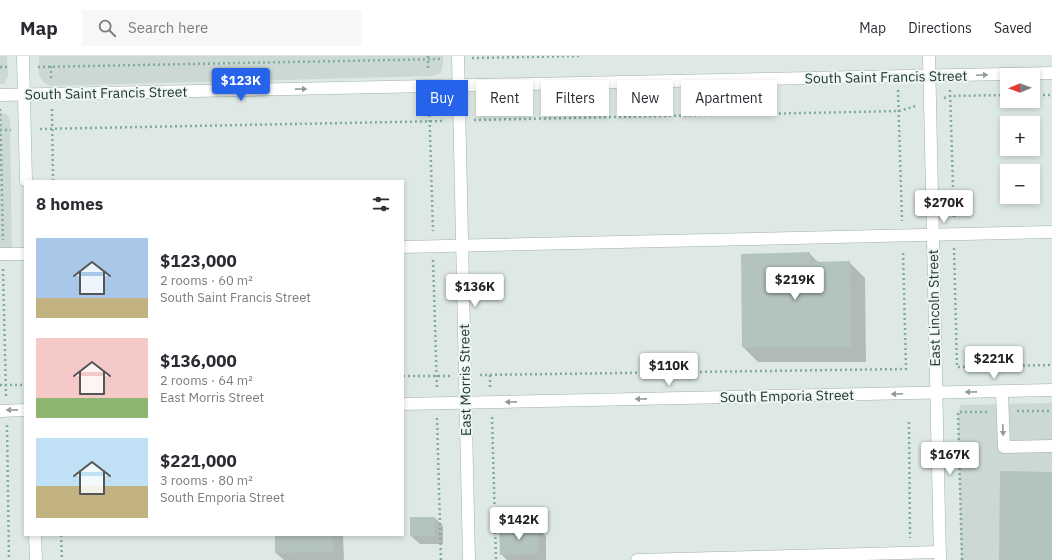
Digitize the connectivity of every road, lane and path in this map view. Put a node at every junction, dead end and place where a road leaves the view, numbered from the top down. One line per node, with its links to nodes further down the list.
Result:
1 (581, 56): 3 (path)
2 (928, 56): 9 (street, East Lincoln Street)
3 (458, 57): 4 (path); 13 (street, East Morris Street)
4 (428, 58): 6 (path); 12 (path)
5 (23, 61): 6 (path); 7 (path); 18 (street)
6 (51, 66): 16 (path)
7 (0, 67)
8 (1052, 73): 10 (street, South Saint Francis Street, one-way to 8)
9 (929, 76): 10 (street, South Saint Francis Street); 11 (street, South Saint Francis Street); 29 (street, East Lincoln Street)
10 (950, 76): 21 (path)
11 (898, 77): 14 (street, South Saint Francis Street); 31 (path)
12 (429, 80)
13 (458, 80)
14 (468, 86)
15 (416, 87): 16 (street, South Saint Francis Street, one-way to 15)
16 (52, 94): 18 (street, South Saint Francis Street); 27 (path)
17 (0, 95): 18 (street, South Saint Francis Street)
18 (24, 95): 26 (street)
19 (1040, 95): 20 (path)
20 (1052, 95)
21 (950, 96): 22 (path); 30 (path)
22 (1000, 96)
23 (0, 105): 35 (path)
24 (430, 116): 34 (path)
25 (459, 116): 32 (street, East Morris Street)
26 (26, 180)
27 (53, 180)
28 (1052, 232): 30 (street)
29 (932, 234): 30 (street); 31 (street); 47 (street, East Lincoln Street)
30 (954, 234): 37 (path)
31 (902, 235): 32 (street); 39 (path)
32 (462, 246): 34 (street); 38 (street, East Morris Street)
33 (404, 247): 34 (street)
34 (433, 247): 41 (path)
35 (2, 254): 36 (street); 42 (path)
36 (24, 254)
37 (1052, 365)
38 (465, 375): 39 (path); 41 (path); 50 (street, East Morris Street)
39 (490, 375): 48 (path)
40 (404, 376): 41 (path)
41 (436, 376): 49 (path)
42 (6, 385): 43 (path); 44 (path); 53 (path)
43 (24, 385)
44 (0, 386)
45 (1052, 390): 46 (street, South Emporia Street)
46 (1002, 392): 47 (street, South Emporia Street, one-way to 47); 56 (street, one-way to 56)
47 (936, 393): 48 (street, South Emporia Street, one-way to 48); 60 (street, East Lincoln Street)
48 (491, 402): 50 (street, South Emporia Street); 66 (path)
49 (437, 403): 50 (street, South Emporia Street); 51 (street, South Emporia Street); 64 (path)
50 (465, 403): 65 (street, East Morris Street)
51 (404, 404)
52 (24, 410): 53 (street, one-way to 53)
53 (3, 411): 61 (path)
54 (958, 412): 68 (path)
55 (909, 422): 59 (path)
56 (1052, 446)
57 (35, 536): 62 (street)
58 (62, 536): 63 (path)
59 (910, 553): 60 (street); 67 (street)
60 (940, 556)
61 (9, 560)
62 (36, 560)
63 (62, 560)
64 (441, 560)
65 (469, 560)
66 (496, 560)
67 (637, 560)
68 (962, 560)

